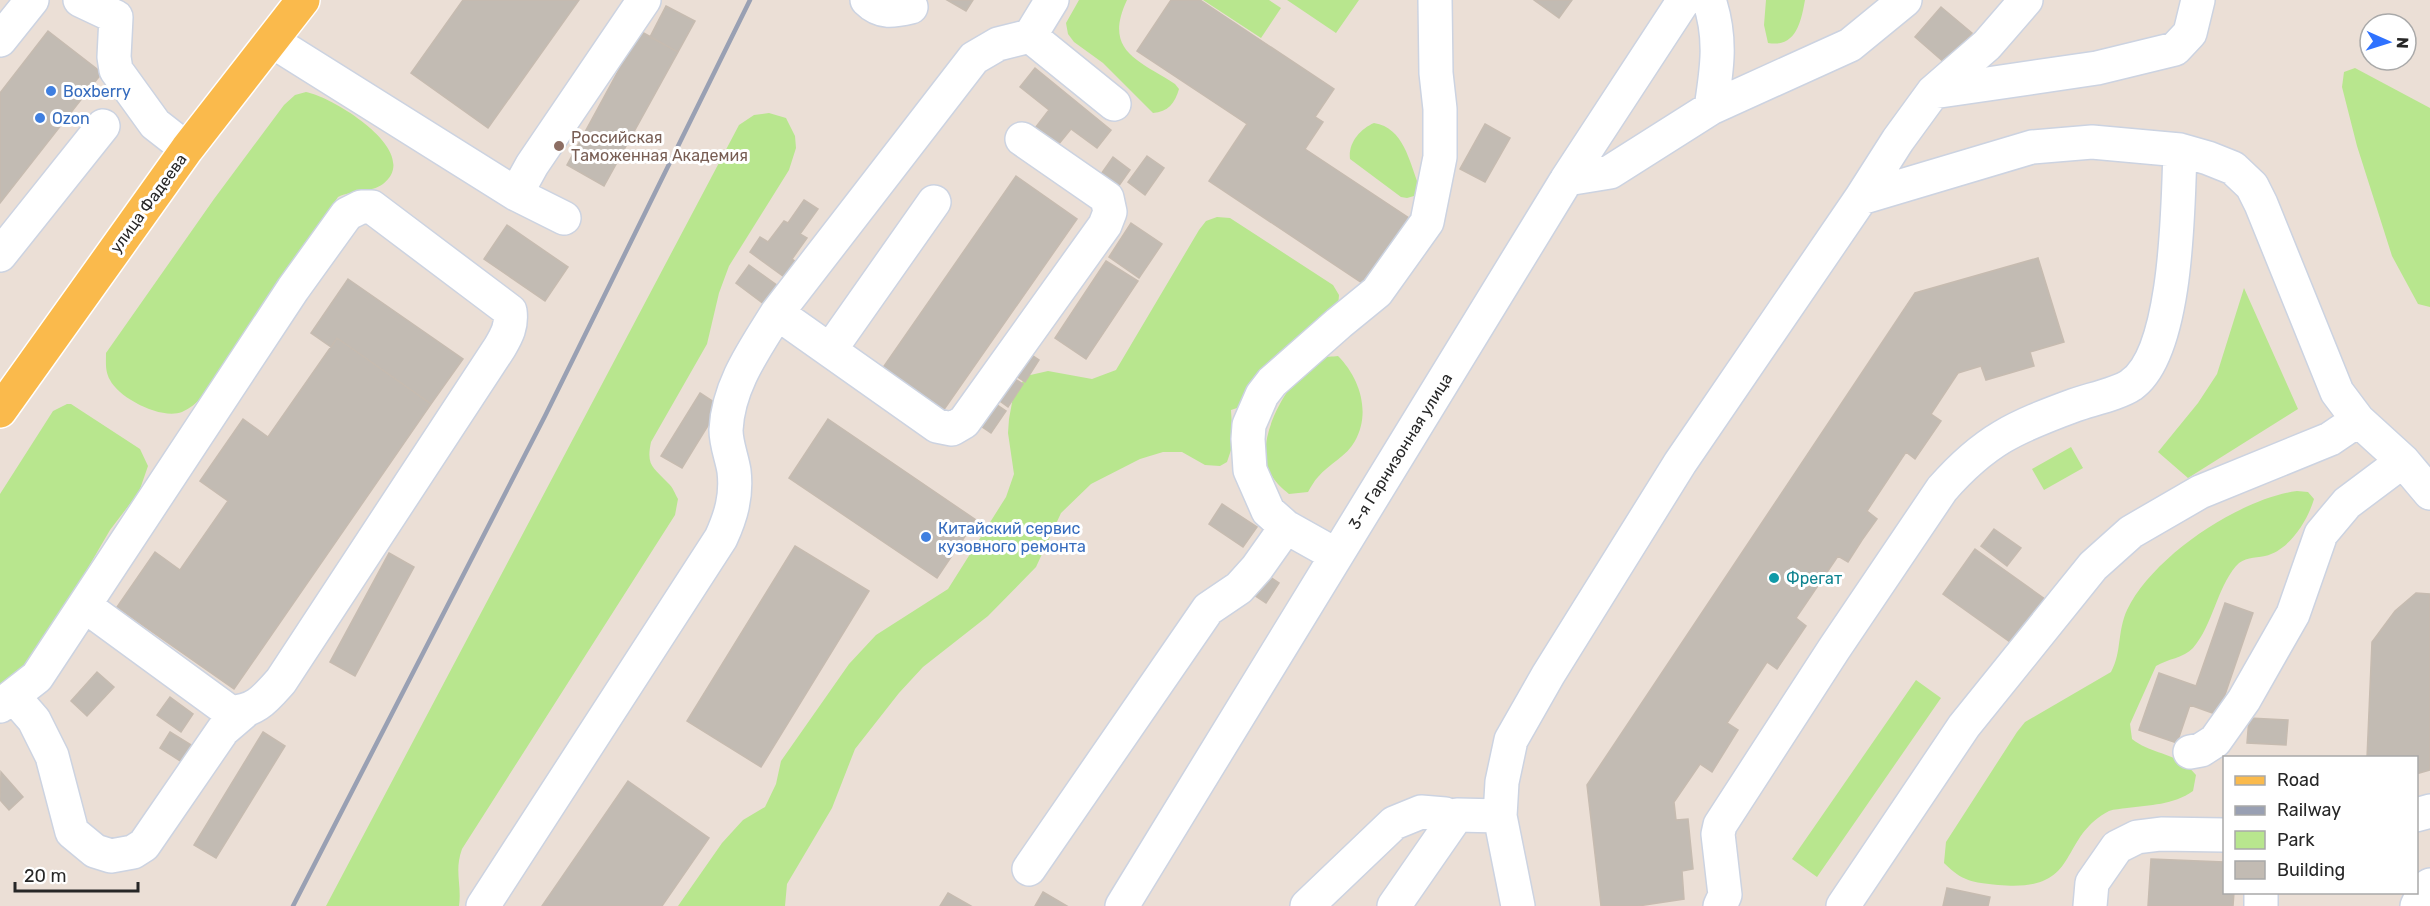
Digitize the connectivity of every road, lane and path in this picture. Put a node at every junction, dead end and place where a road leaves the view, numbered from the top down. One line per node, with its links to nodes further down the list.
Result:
1 (32, 0): 16 (street)
2 (80, 0): 14 (street)
3 (303, 0): 17 (main road, улица Фадеева)
4 (644, 0): 26 (street)
5 (867, 0): 13 (street)
6 (1052, 0): 15 (street)
7 (1436, 0): 37 (street)
8 (1684, 0): 25 (street, 3-я Гарнизонная улица)
9 (1709, 0): 20 (street)
10 (1905, 0): 20 (street)
11 (2026, 0): 18 (street)
12 (2198, 0): 18 (street)
13 (911, 7)
14 (122, 9): 23 (street)
15 (1030, 36): 19 (street); 31 (street)
16 (0, 40)
17 (273, 41): 23 (main road, улица Фадеева); 26 (street)
18 (1933, 92): 27 (street)
19 (1114, 104)
20 (1711, 108): 25 (street)
21 (103, 126): 30 (street)
22 (1022, 139): 32 (street)
23 (187, 149): 33 (main road, улица Фадеева)
24 (2180, 150): 27 (street); 34 (street); 54 (street)
25 (1567, 179): 38 (street, 3-я Гарнизонная улица)
26 (516, 194): 29 (street)
27 (1861, 198): 44 (street)
28 (934, 202): 32 (street)
29 (564, 218)
30 (0, 255)
31 (777, 313): 32 (street); 49 (street)
32 (830, 350)
33 (0, 411)
34 (2358, 420): 35 (street); 55 (street)
35 (2403, 460): 36 (street); 42 (street)
36 (2430, 493)
37 (1286, 527): 38 (street); 46 (street)
38 (1336, 555): 50 (street, 3-я Гарнизонная улица)
39 (85, 606): 40 (street); 41 (street); 41 (street)
40 (7, 701): 41 (street)
41 (244, 712)
42 (2190, 752)
43 (1445, 814): 51 (street)
44 (1500, 816): 52 (street); 53 (street)
45 (2223, 835): 48 (street)
46 (1029, 869)
47 (2430, 885): 56 (street)
48 (2088, 898)
49 (483, 906)
50 (1122, 906)
51 (1307, 906)
52 (1394, 906)
53 (1518, 906)
54 (1720, 906)
55 (1843, 906)
56 (2417, 906)

